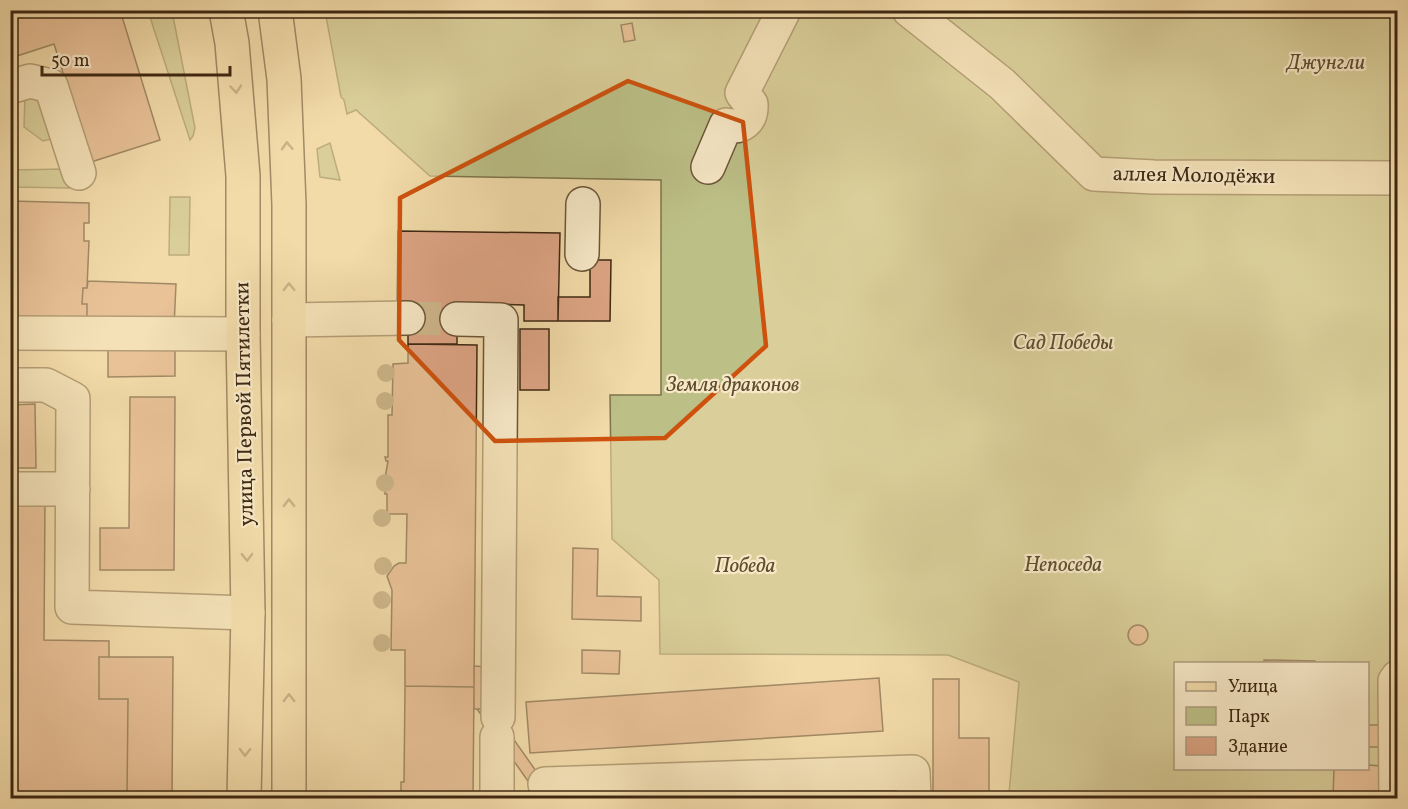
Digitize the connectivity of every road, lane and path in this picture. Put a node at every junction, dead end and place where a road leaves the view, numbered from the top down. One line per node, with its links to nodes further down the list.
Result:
1 (226, 10): 15 (main road, улица Первой Пятилетки, one-way to 15)
2 (275, 10): 13 (main road, улица Первой Пятилетки, one-way to 2)
3 (784, 10): 6 (street)
4 (909, 10): 8 (street, аллея Молодёжи)
5 (10, 87): 7 (street)
6 (708, 167)
7 (79, 173)
8 (1398, 178)
9 (583, 204): 10 (street)
10 (582, 254)
11 (408, 318): 13 (street)
12 (457, 319): 21 (street)
13 (289, 320): 23 (main road, улица Первой Пятилетки, one-way to 13)
14 (10, 333): 15 (street)
15 (243, 334): 19 (main road, улица Первой Пятилетки, one-way to 19)
16 (10, 385): 18 (street)
17 (10, 489): 18 (street)
18 (73, 489): 19 (street)
19 (248, 613): 22 (main road, улица Первой Пятилетки, one-way to 22)
20 (1398, 677): 25 (street)
21 (497, 793): 24 (street)
22 (244, 798)
23 (289, 798)
24 (914, 798)
25 (1396, 798)

